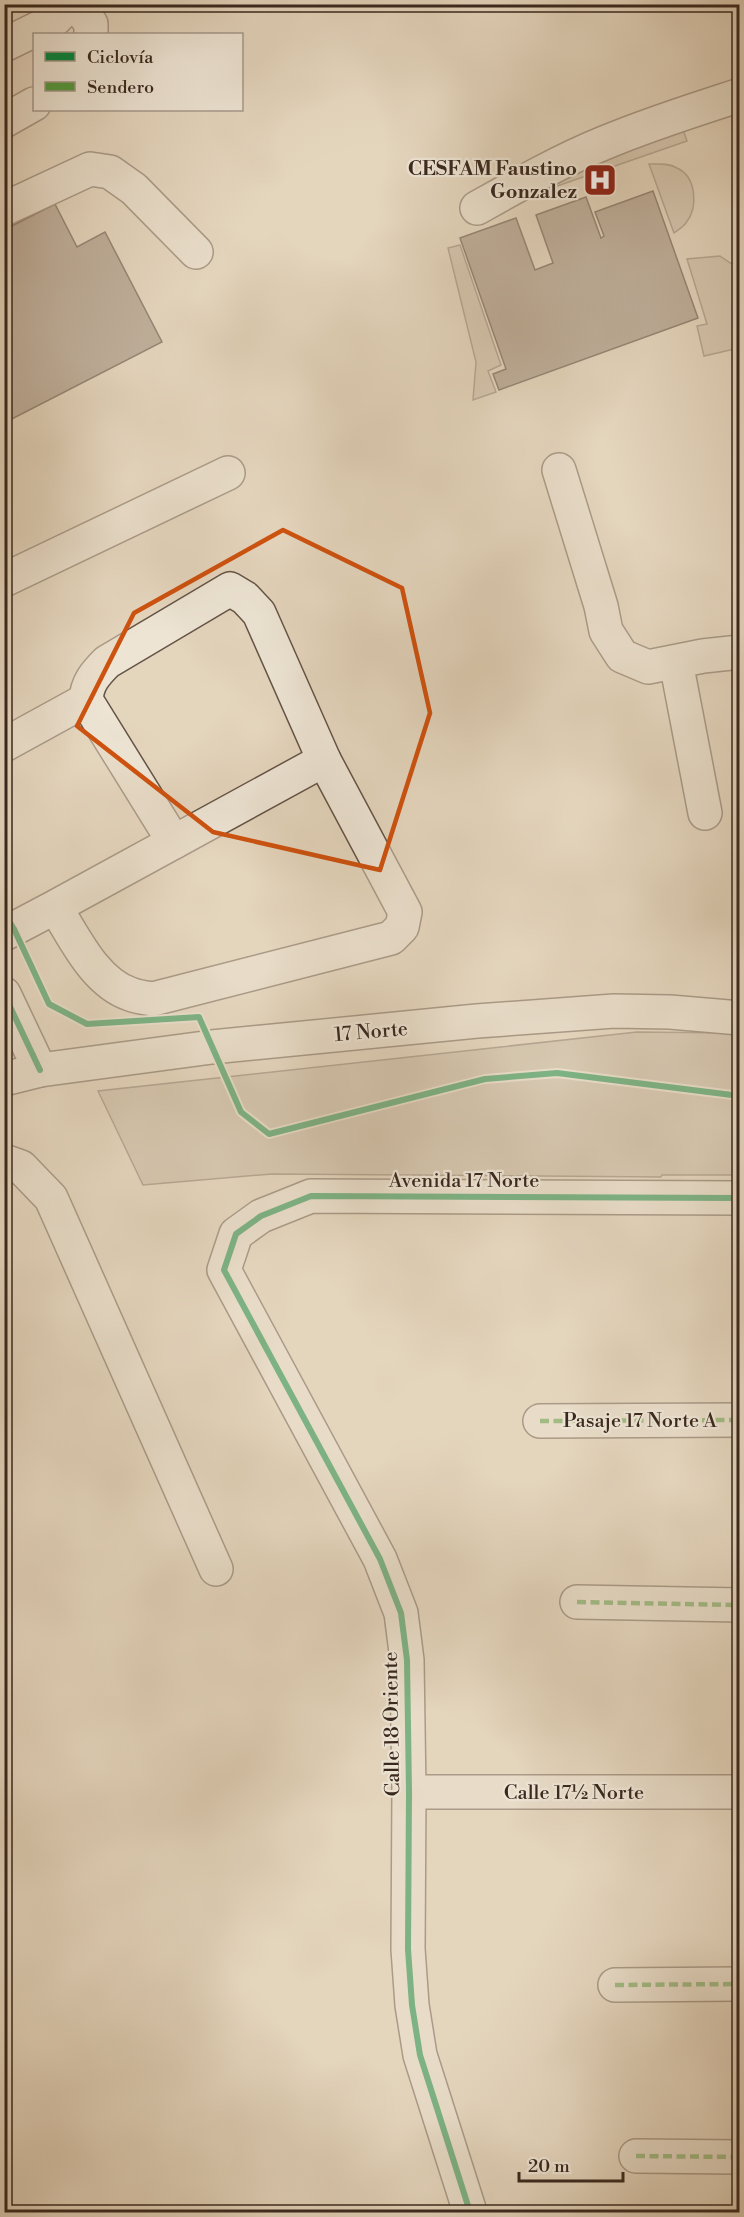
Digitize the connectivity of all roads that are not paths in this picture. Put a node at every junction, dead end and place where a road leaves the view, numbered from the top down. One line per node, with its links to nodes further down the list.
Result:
1 (70, 4): 4 (street)
2 (77, 4): 3 (street)
3 (91, 33)
4 (4, 45)
5 (740, 95): 8 (street)
6 (33, 105): 7 (street)
7 (4, 121)
8 (477, 208)
9 (4, 209): 10 (street)
10 (196, 252)
11 (559, 470): 15 (street)
12 (228, 473): 13 (street)
13 (4, 580)
14 (740, 652): 15 (street)
15 (676, 662): 19 (street)
16 (86, 700): 17 (street); 18 (street); 20 (street)
17 (4, 745)
18 (324, 760): 20 (street); 21 (street)
19 (705, 813)
20 (174, 842): 21 (street)
21 (55, 907): 22 (street)
22 (4, 934)
23 (4, 994): 25 (street)
24 (740, 1018): 25 (street, 17 Norte)
25 (40, 1070): 26 (street, 17 Norte)
26 (4, 1079)
27 (4, 1161): 32 (street)
28 (740, 1198): 29 (street, Avenida 17 Norte)
29 (224, 1270): 35 (street, Calle 18 Oriente)
30 (740, 1420): 31 (street, Pasaje 17 Norte A)
31 (540, 1421)
32 (216, 1569)
33 (578, 1602): 34 (street)
34 (740, 1605)
35 (409, 1792): 36 (street, Calle 17½ Norte); 41 (street, Calle 18 Oriente)
36 (740, 1792)
37 (740, 1984): 38 (street)
38 (615, 1985)
39 (636, 2156): 40 (street)
40 (740, 2157)
41 (470, 2212)

